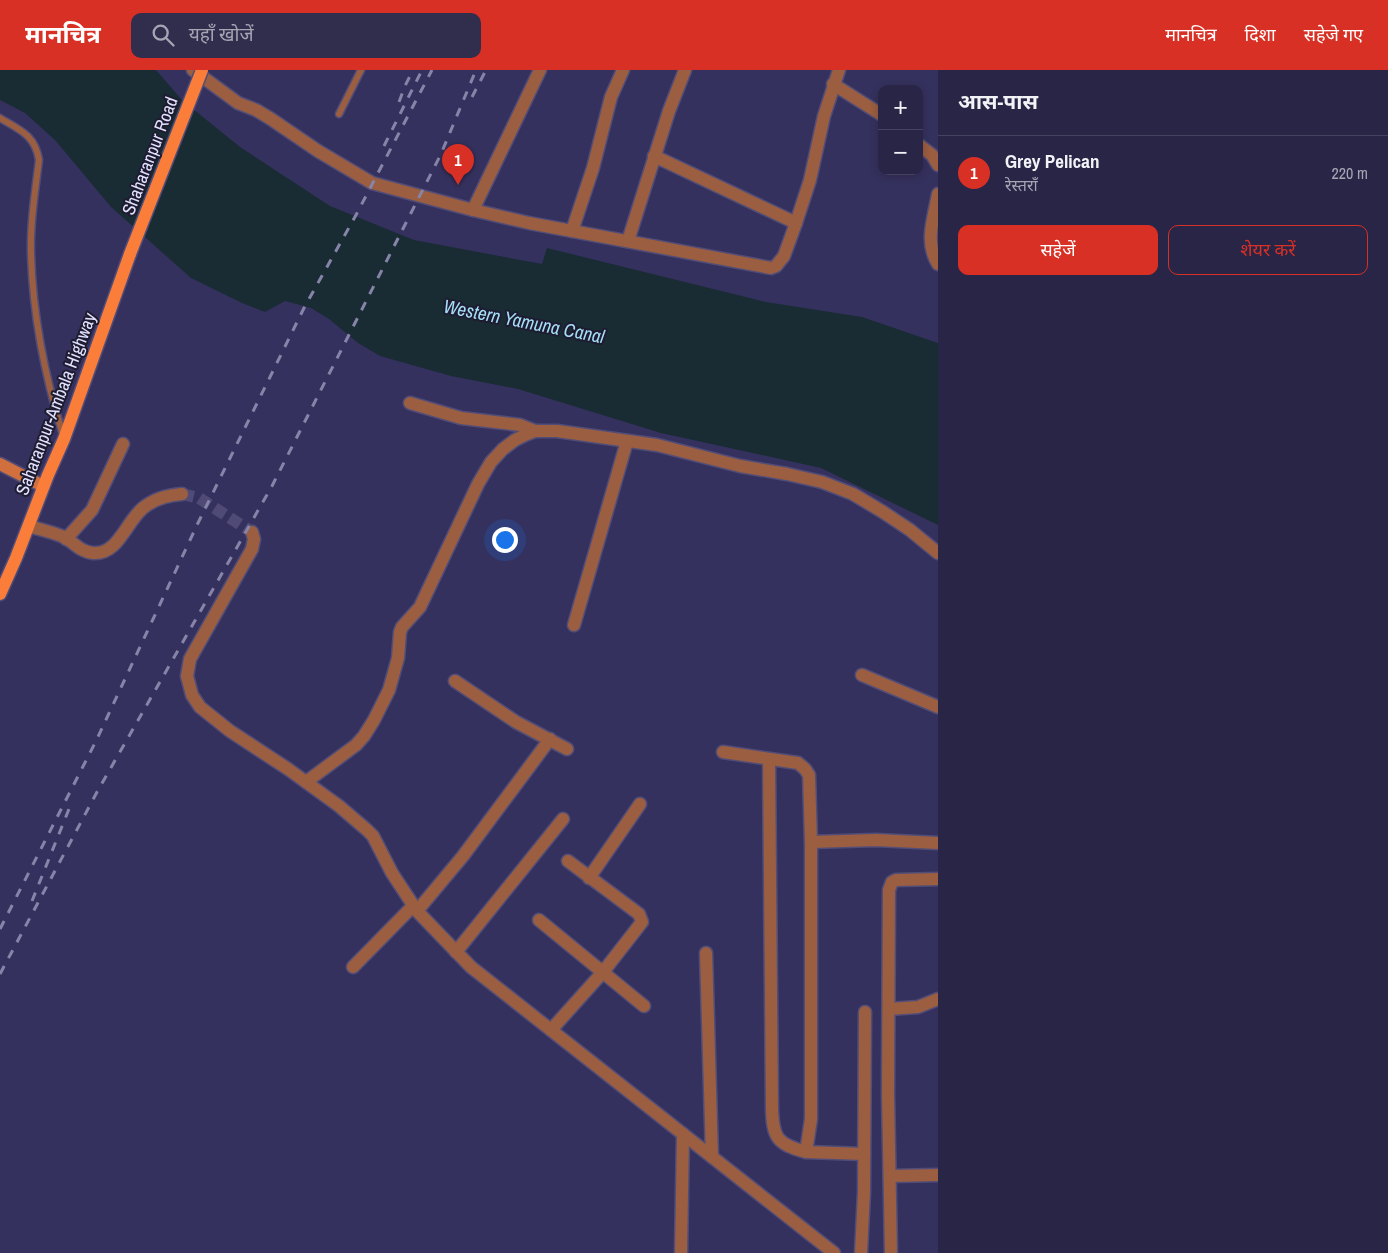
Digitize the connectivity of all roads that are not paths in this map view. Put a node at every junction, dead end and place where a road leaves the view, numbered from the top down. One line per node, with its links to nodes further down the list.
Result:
1 (192, 70): 16 (street)
2 (202, 70): 20 (main road, Shaharanpur Road, bridge)
3 (361, 70): 10 (lane)
4 (540, 70): 16 (street)
5 (622, 70): 18 (street)
6 (686, 70): 13 (street)
7 (839, 70): 8 (street)
8 (833, 84): 9 (street); 17 (street)
9 (878, 112)
10 (338, 114)
11 (0, 118): 24 (lane)
12 (923, 148): 14 (street)
13 (654, 156): 17 (street); 19 (street)
14 (938, 165)
15 (938, 194): 21 (street)
16 (473, 210): 18 (street)
17 (796, 223): 19 (street)
18 (572, 231): 19 (street)
19 (628, 241)
20 (130, 254): 24 (main road, Saharanpur-Ambala Highway)
21 (938, 264)
22 (410, 403): 23 (street)
23 (535, 431): 25 (street); 43 (street)
24 (64, 439): 28 (main road, Saharanpur-Ambala Highway)
25 (627, 441): 33 (street); 35 (street)
26 (123, 444): 32 (street)
27 (0, 464): 28 (street)
28 (43, 486): 30 (main road, Saharanpur-Ambala Highway)
29 (182, 494): 32 (street)
30 (29, 526): 32 (street); 34 (main road, Saharanpur-Ambala Highway)
31 (252, 532): 43 (street)
32 (66, 539)
33 (938, 553)
34 (0, 594)
35 (574, 625)
36 (862, 675): 38 (street)
37 (455, 681): 39 (street)
38 (938, 707)
39 (550, 739): 40 (street); 51 (street)
40 (567, 749)
41 (723, 752): 42 (street)
42 (770, 760): 46 (street); 63 (street)
43 (306, 782): 51 (street)
44 (640, 804): 49 (street)
45 (564, 819): 53 (street)
46 (811, 842): 47 (street); 63 (street)
47 (938, 843)
48 (568, 861): 49 (street)
49 (589, 878): 56 (street)
50 (938, 879): 59 (street)
51 (415, 908): 53 (street); 55 (street)
52 (539, 920): 56 (street)
53 (456, 952): 61 (street)
54 (706, 953): 65 (street)
55 (353, 967)
56 (603, 972): 58 (street); 61 (street)
57 (938, 999): 59 (street)
58 (644, 1006)
59 (889, 1010): 66 (street)
60 (865, 1012): 64 (street)
61 (551, 1030): 62 (street)
62 (683, 1134): 65 (street); 68 (street)
63 (806, 1152): 64 (street)
64 (864, 1154): 70 (street)
65 (712, 1157): 69 (street)
66 (890, 1176): 67 (street); 71 (street)
67 (938, 1176)
68 (681, 1253)
69 (834, 1253)
70 (862, 1253)
71 (891, 1253)

